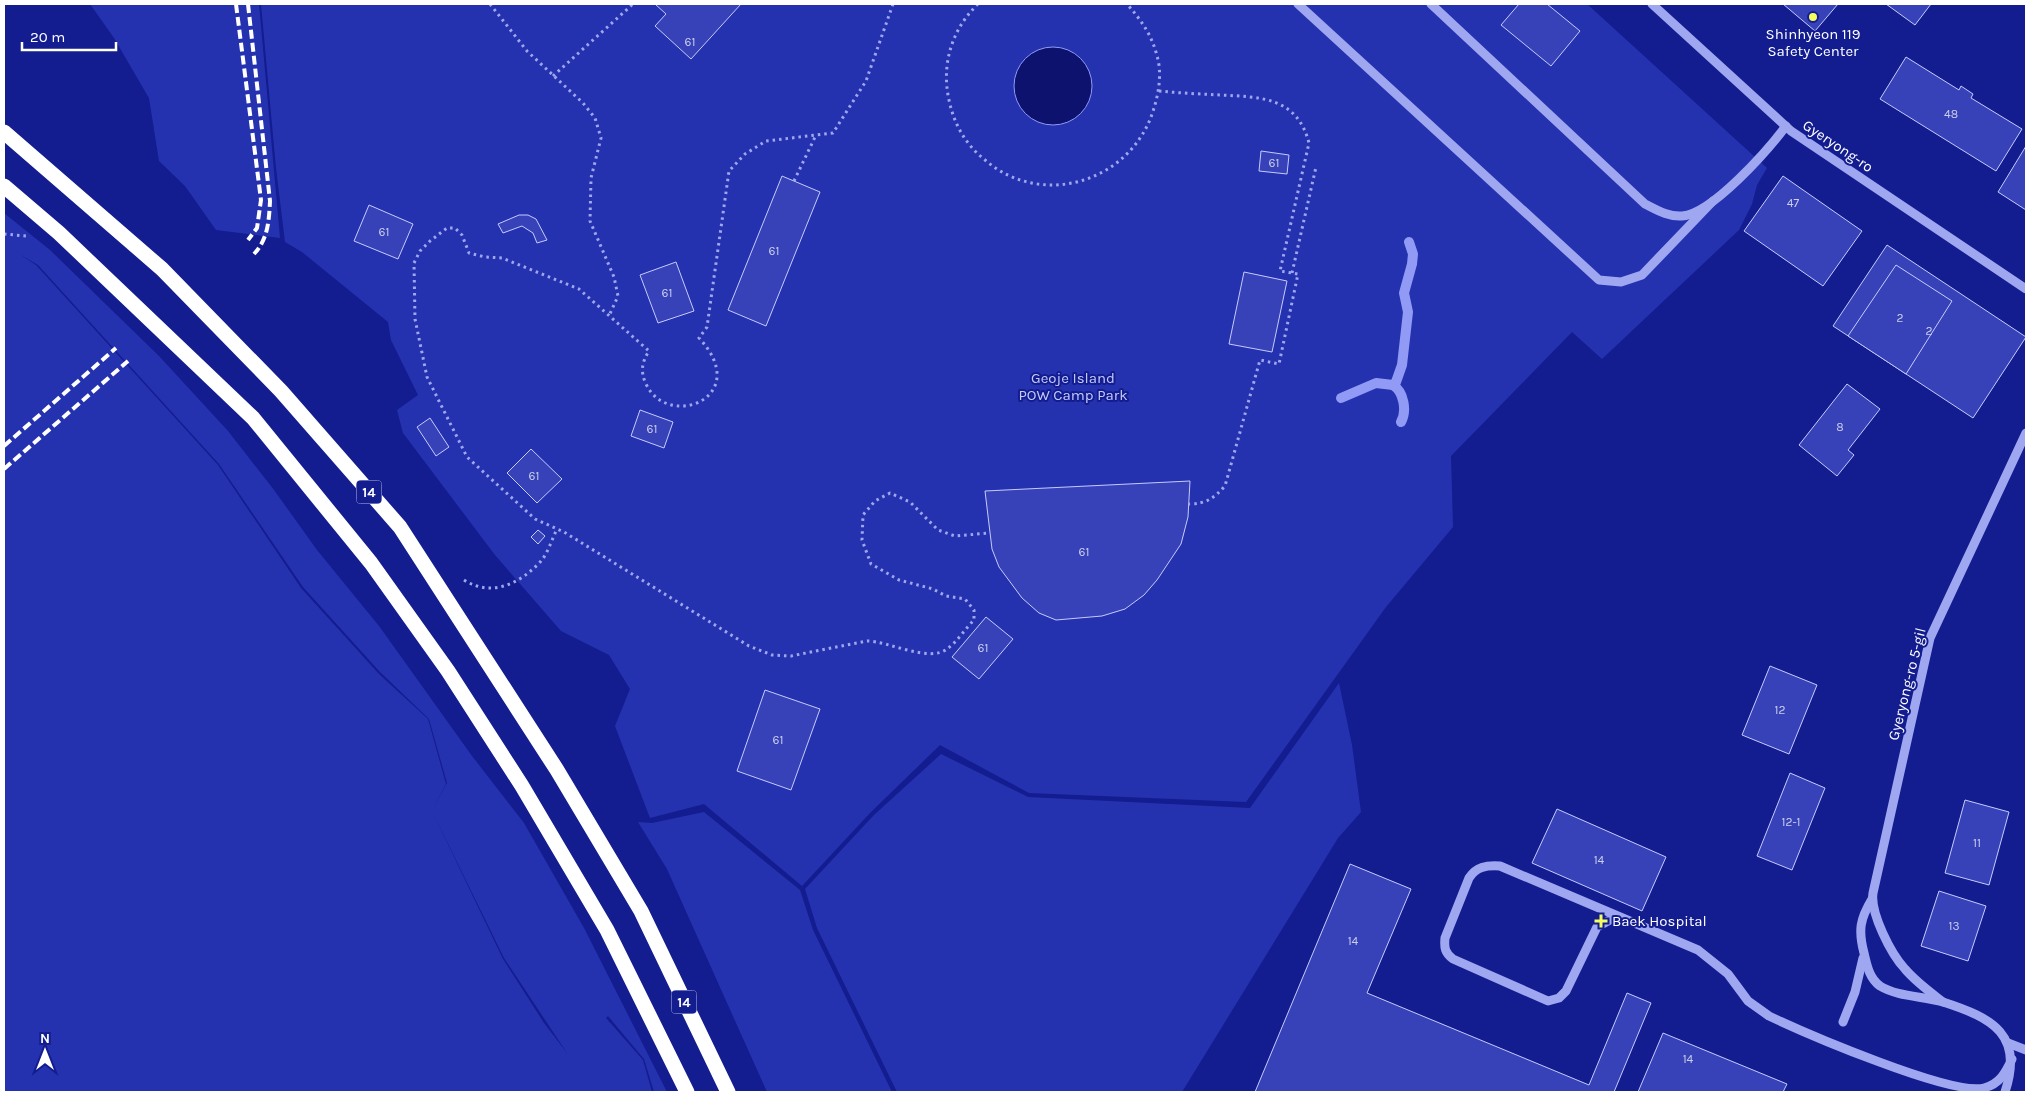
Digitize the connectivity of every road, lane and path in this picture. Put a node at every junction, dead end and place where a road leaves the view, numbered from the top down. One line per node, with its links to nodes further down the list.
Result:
1 (490, 4): 9 (path)
2 (633, 4): 9 (path)
3 (893, 4): 12 (path)
4 (978, 4): 10 (path)
5 (1128, 4): 10 (path)
6 (1298, 4): 17 (street)
7 (1431, 4): 17 (street)
8 (1652, 4): 11 (street, Gyeryong-ro)
9 (553, 76): 20 (path)
10 (1159, 91): 18 (path)
11 (1786, 126): 17 (street); 19 (street, Gyeryong-ro)
12 (816, 135): 15 (path); 20 (path)
13 (9, 136): 33 (highway, 14)
14 (1316, 166): 18 (path)
15 (794, 181)
16 (4, 186): 32 (highway, 14)
17 (1713, 202)
18 (1292, 273): 22 (path)
19 (2026, 289)
20 (609, 316): 23 (path)
21 (2026, 433): 24 (street, Gyeryong-ro 5-gil)
22 (1189, 504)
23 (990, 533)
24 (1872, 899): 26 (street); 27 (street)
25 (1617, 916): 25 (street); 31 (street)
26 (1864, 953): 27 (street); 28 (street)
27 (1943, 1002): 29 (street)
28 (1843, 1022)
29 (2008, 1044): 30 (street); 31 (street)
30 (2026, 1050)
31 (2012, 1059): 34 (street)
32 (687, 1092)
33 (728, 1092)
34 (2005, 1092)

